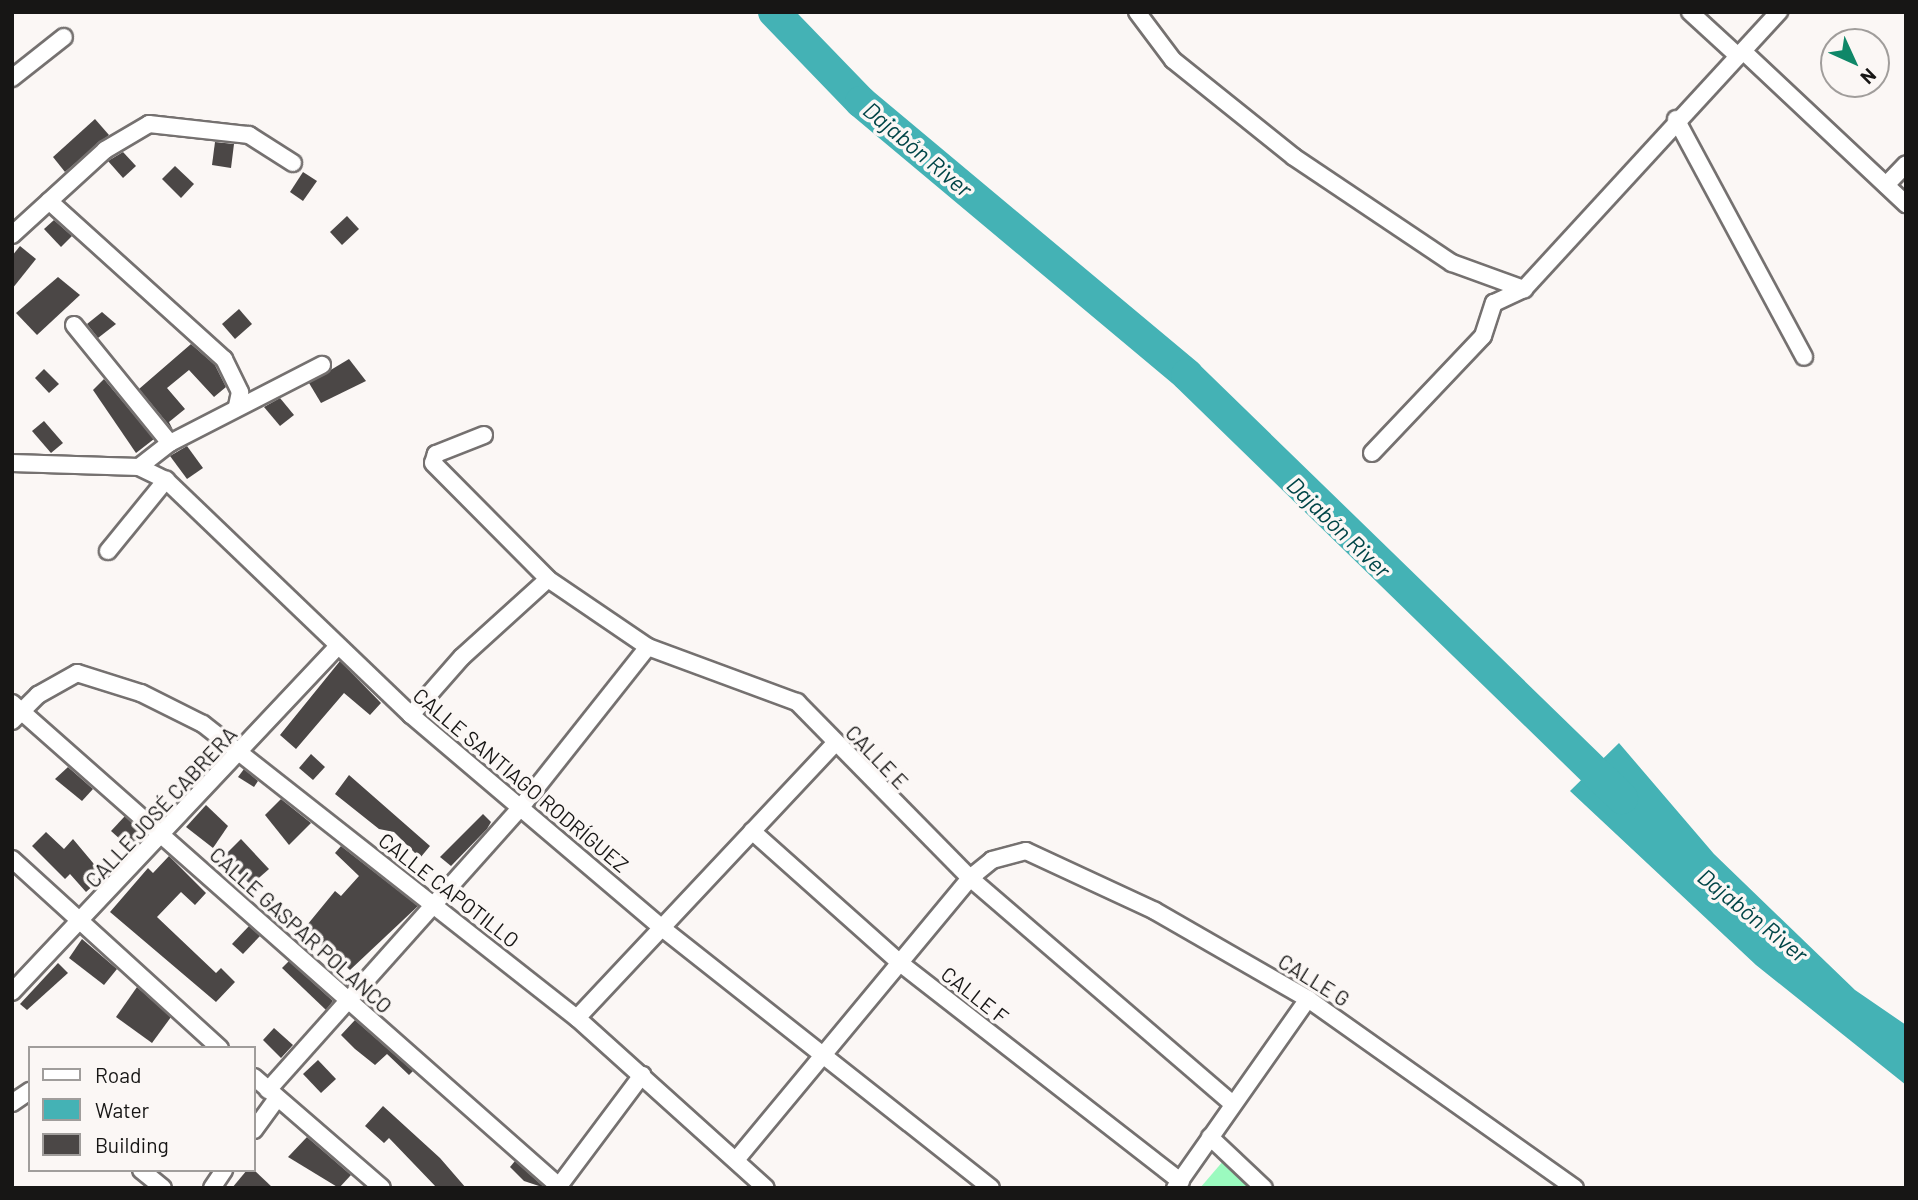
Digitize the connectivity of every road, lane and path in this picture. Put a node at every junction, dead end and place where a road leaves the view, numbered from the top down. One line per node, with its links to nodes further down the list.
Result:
1 (1136, 12): 14 (street)
2 (1690, 12): 5 (street)
3 (1779, 12): 5 (street)
4 (64, 37): 6 (street)
5 (1740, 54): 7 (street); 10 (street)
6 (12, 78)
7 (1675, 120): 14 (street); 16 (street)
8 (293, 163): 11 (street)
9 (1906, 164): 10 (street)
10 (1886, 185): 12 (street)
11 (49, 201): 13 (street); 18 (street)
12 (1906, 204)
13 (12, 235)
14 (1524, 289): 21 (street)
15 (74, 325): 20 (street)
16 (1804, 356)
17 (322, 365): 18 (street)
18 (237, 406): 20 (street)
19 (484, 435): 26 (street, CALLE E)
20 (170, 443): 23 (street)
21 (1372, 453)
22 (12, 463): 23 (street, CALLE SANTIAGO RODRÍGUEZ)
23 (139, 467): 24 (street, CALLE SANTIAGO RODRÍGUEZ)
24 (166, 480): 25 (street); 28 (street, CALLE SANTIAGO RODRÍGUEZ)
25 (108, 551)
26 (548, 579): 27 (street, CALLE E); 30 (street)
27 (648, 647): 31 (street, CALLE E); 33 (street)
28 (337, 648): 30 (street, CALLE SANTIAGO RODRÍGUEZ); 32 (street, CALLE JOSÉ CABRERA)
29 (15, 712): 32 (street, CALLE CAPOTILLO); 35 (street, CALLE GASPAR POLANCO)
30 (411, 715): 33 (street, CALLE SANTIAGO RODRÍGUEZ)
31 (833, 746): 34 (street); 37 (street, CALLE E)
32 (241, 752): 35 (street, CALLE JOSÉ CABRERA); 38 (street, CALLE CAPOTILLO)
33 (521, 807): 38 (street); 40 (street, CALLE SANTIAGO RODRÍGUEZ)
34 (752, 831): 40 (street); 41 (street, CALLE F)
35 (162, 834): 39 (street, CALLE JOSÉ CABRERA); 43 (street, CALLE GASPAR POLANCO)
36 (12, 859): 39 (street)
37 (970, 878): 41 (street); 44 (street, CALLE G); 53 (street, CALLE E)
38 (434, 905): 43 (street); 45 (street, CALLE CAPOTILLO)
39 (80, 924): 42 (street, CALLE JOSÉ CABRERA); 46 (street)
40 (662, 928): 45 (street); 47 (street, CALLE SANTIAGO RODRÍGUEZ)
41 (900, 963): 47 (street); 59 (street, CALLE F)
42 (12, 992)
43 (346, 999): 51 (street); 60 (street, CALLE GASPAR POLANCO)
44 (1308, 999): 53 (street); 67 (street, CALLE G)
45 (576, 1018): 48 (street, CALLE CAPOTILLO)
46 (218, 1046)
47 (818, 1055): 56 (street); 65 (street, CALLE SANTIAGO RODRÍGUEZ)
48 (642, 1075): 56 (street, CALLE CAPOTILLO); 60 (street)
49 (256, 1079): 51 (street)
50 (28, 1092): 52 (street)
51 (272, 1094): 54 (street); 63 (street)
52 (12, 1103)
53 (1233, 1103): 55 (street)
54 (256, 1126)
55 (1210, 1137): 59 (street); 66 (street)
56 (736, 1160): 64 (street, CALLE CAPOTILLO)
57 (143, 1172): 61 (street)
58 (223, 1172): 62 (street)
59 (1178, 1185)
60 (560, 1187)
61 (163, 1188)
62 (212, 1188)
63 (382, 1188)
64 (766, 1188)
65 (991, 1188)
66 (1264, 1188)
67 (1575, 1188)

